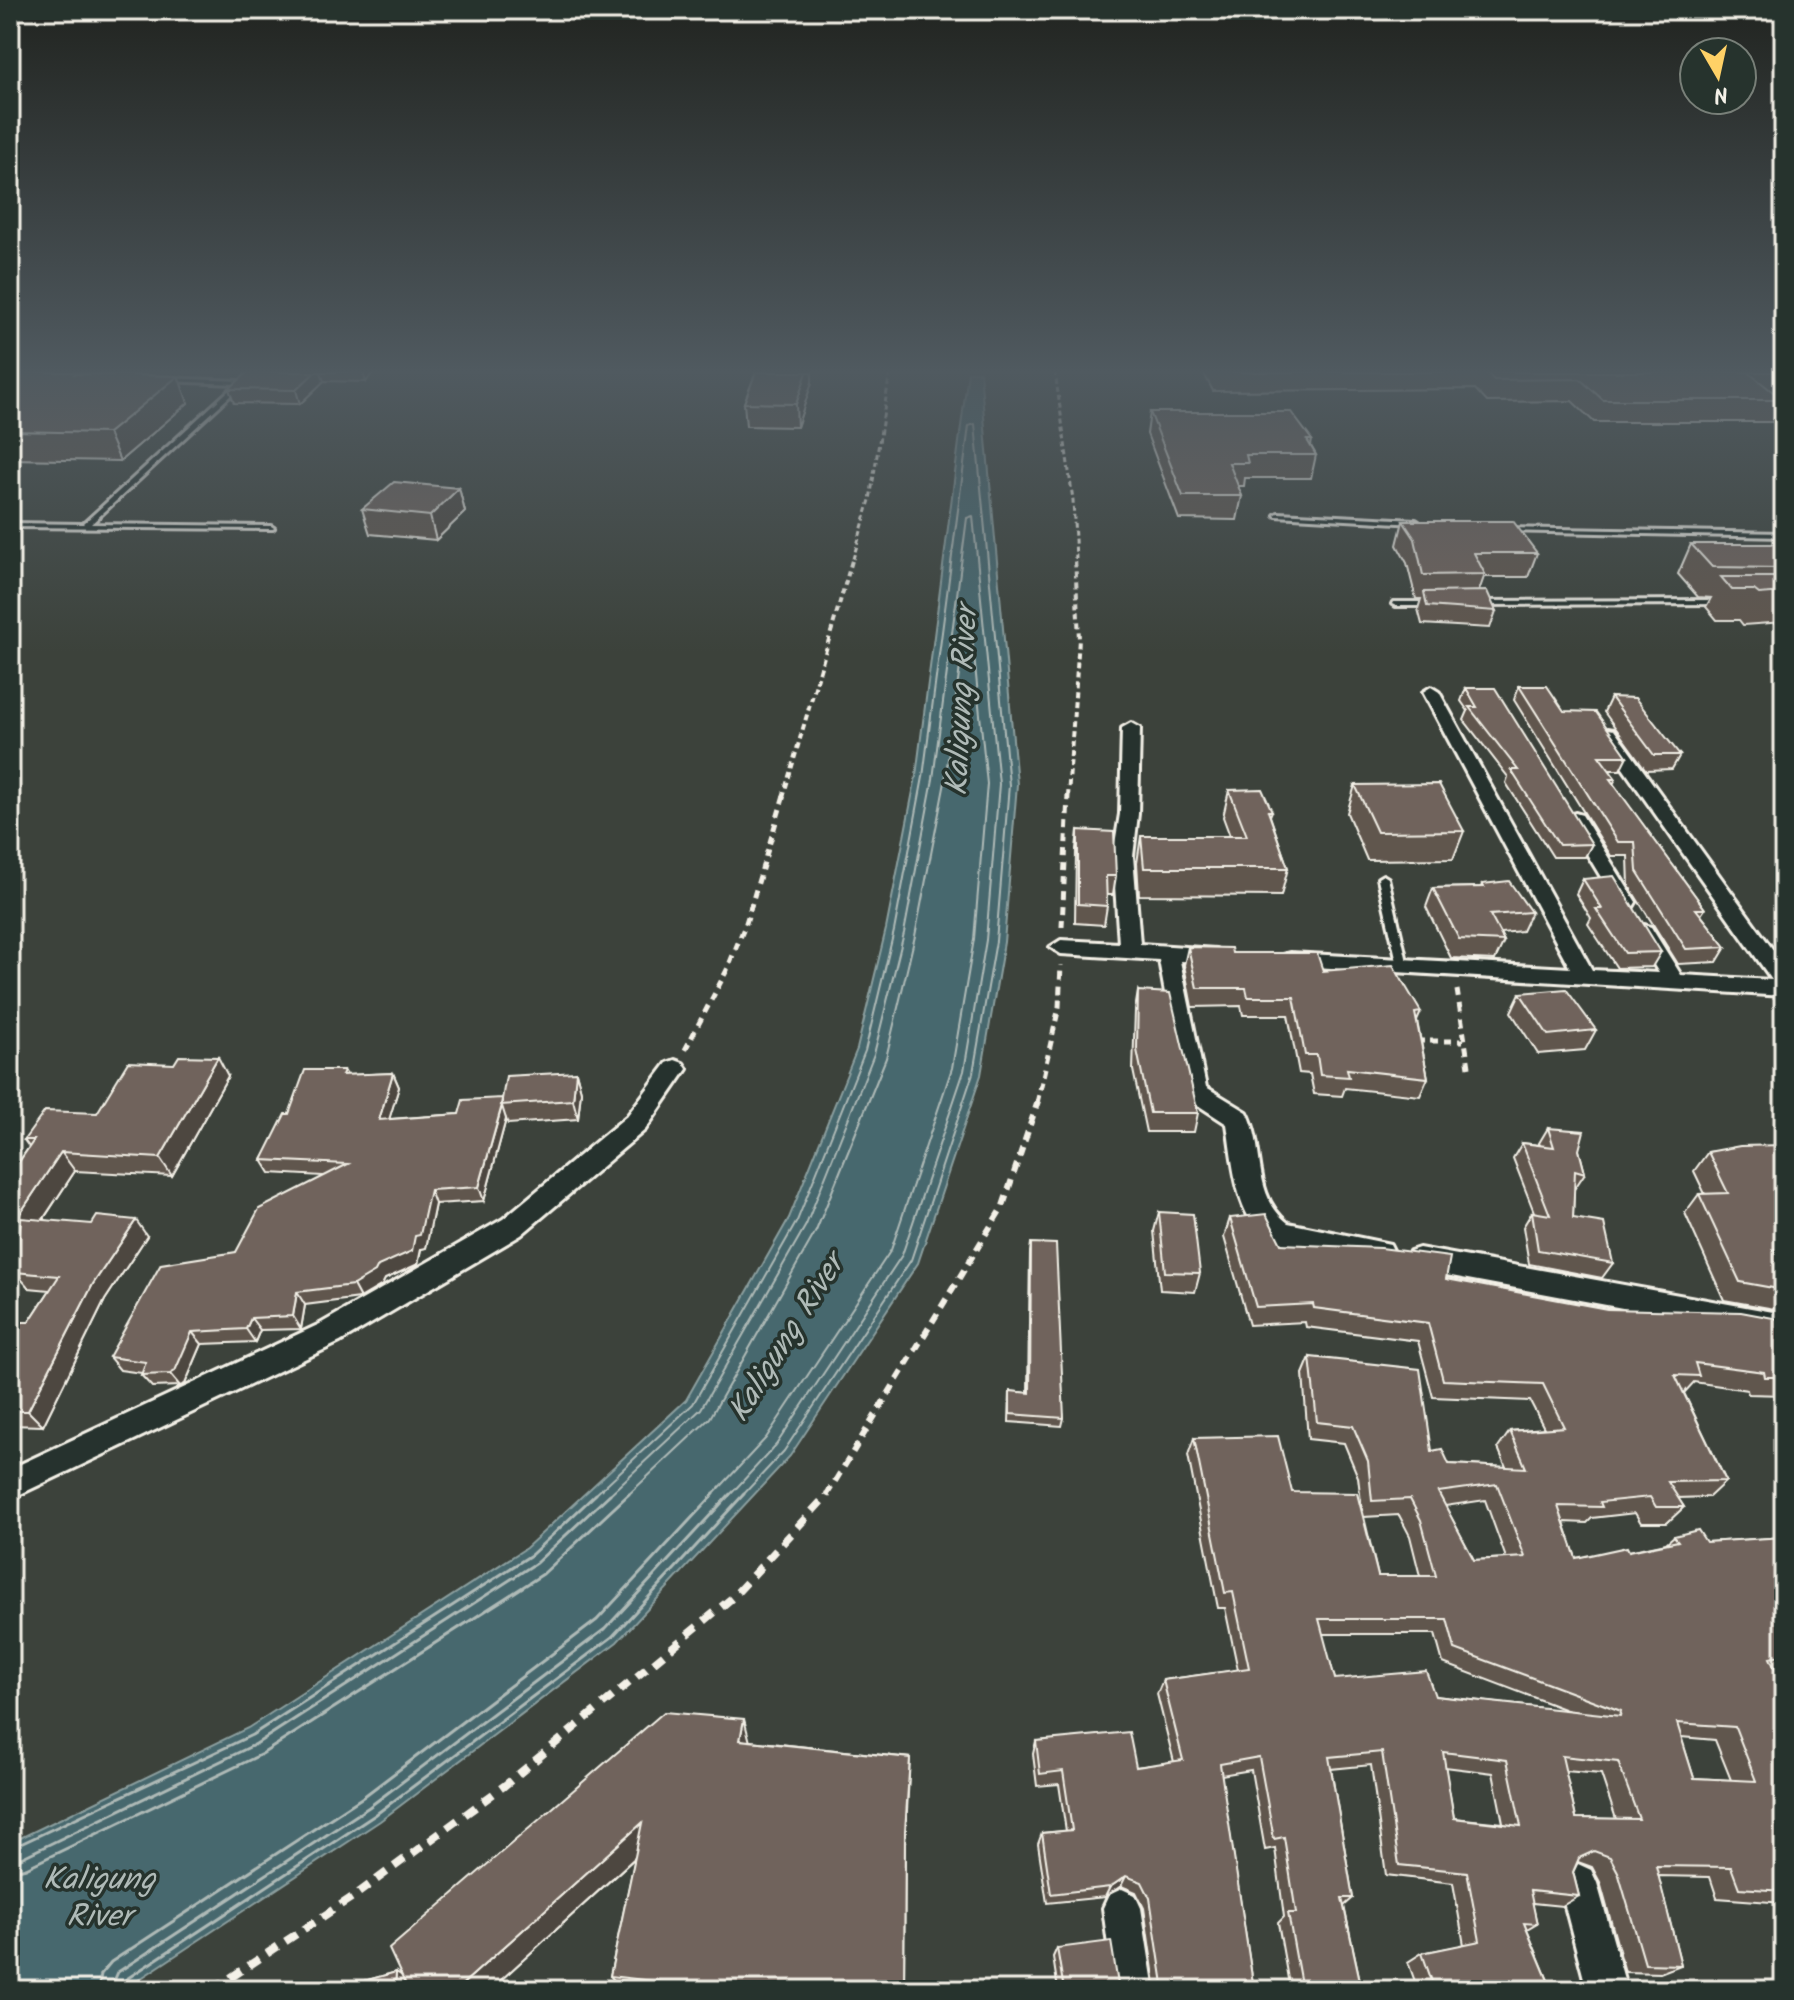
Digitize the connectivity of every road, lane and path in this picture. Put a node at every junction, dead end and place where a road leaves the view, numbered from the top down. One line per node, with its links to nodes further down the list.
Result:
1 (151, 465): 7 (lane)
2 (875, 465): 34 (path)
3 (1068, 465): 20 (path)
4 (1278, 515): 5 (lane)
5 (1421, 523)
6 (10, 525): 7 (lane)
7 (85, 526): 8 (lane)
8 (271, 528)
9 (1492, 529): 10 (lane)
10 (1784, 535)
11 (1737, 602): 13 (lane)
12 (1442, 603): 14 (lane)
13 (1473, 603)
14 (1396, 604)
15 (1431, 692): 27 (street)
16 (1595, 716): 28 (street)
17 (1131, 728): 21 (street)
18 (1568, 807): 29 (street)
19 (1383, 878): 25 (lane)
20 (1061, 947): 21 (street); 39 (path)
21 (1130, 951): 22 (street)
22 (1168, 953): 23 (street); 35 (street)
23 (1231, 957)
24 (1262, 958): 25 (street)
25 (1403, 966): 26 (street)
26 (1455, 970): 27 (street); 31 (path)
27 (1585, 977): 29 (street)
28 (1784, 981)
29 (1675, 982): 30 (street)
30 (1784, 988)
31 (1463, 1041): 32 (path); 33 (path)
32 (1410, 1047)
33 (1469, 1067)
34 (675, 1069): 36 (street)
35 (1784, 1326)
36 (10, 1484)
37 (1578, 1883): 41 (street)
38 (1122, 1908): 40 (street)
39 (212, 1990)
40 (1134, 1990)
41 (1607, 1990)

